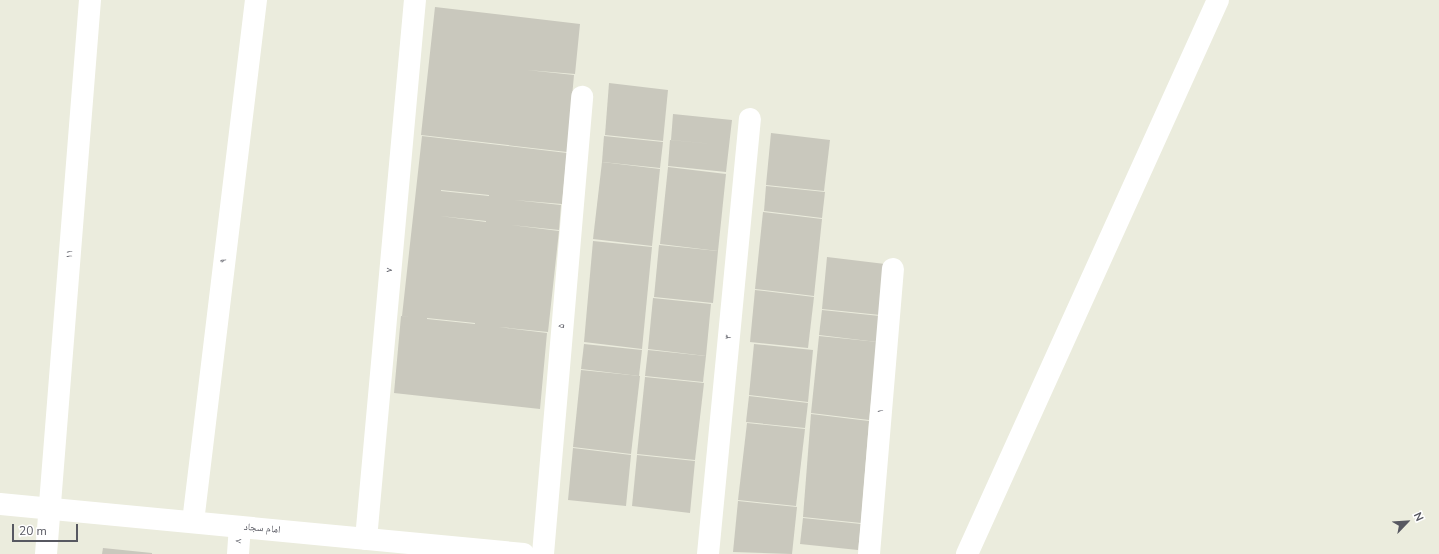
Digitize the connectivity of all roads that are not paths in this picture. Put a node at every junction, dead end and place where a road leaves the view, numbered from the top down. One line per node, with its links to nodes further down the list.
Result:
1 (90, 0): 9 (street, ۱۱)
2 (256, 0): 10 (street, ۹)
3 (415, 0): 12 (street, ۷)
4 (1218, 0): 20 (street)
5 (582, 97): 17 (street, ۵)
6 (750, 119): 18 (street, ۳)
7 (893, 269): 19 (street, ۱)
8 (0, 504): 9 (street, امام سجاد)
9 (50, 509): 10 (street, امام سجاد); 14 (street, ۱۱)
10 (193, 522): 11 (street, امام سجاد)
11 (240, 527): 12 (street, امام سجاد); 15 (street, ۸)
12 (366, 539): 13 (street, امام سجاد)
13 (426, 549): 16 (street, امام سجاد)
14 (46, 554)
15 (238, 554)
16 (524, 554)
17 (543, 554)
18 (708, 554)
19 (870, 554)
20 (968, 554)

